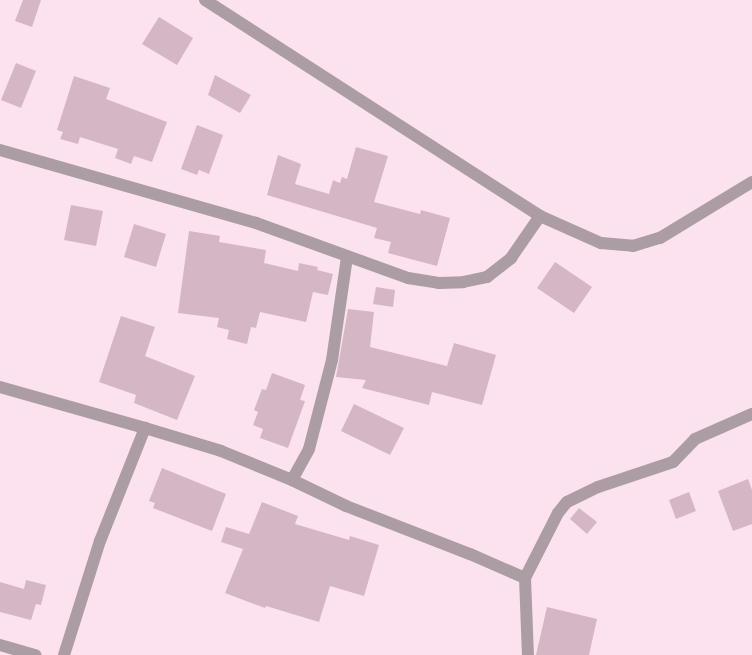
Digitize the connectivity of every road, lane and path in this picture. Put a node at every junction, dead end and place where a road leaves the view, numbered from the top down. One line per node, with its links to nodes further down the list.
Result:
1 (205, 0): 4 (street)
2 (0, 150): 5 (street)
3 (752, 182): 4 (street)
4 (540, 216): 5 (street)
5 (346, 257): 9 (street)
6 (0, 387): 8 (street)
7 (752, 414): 10 (street)
8 (145, 428): 9 (street); 13 (street)
9 (292, 480): 10 (street)
10 (524, 578): 14 (street)
11 (0, 645): 12 (street)
12 (36, 655)
13 (64, 655)
14 (528, 655)

